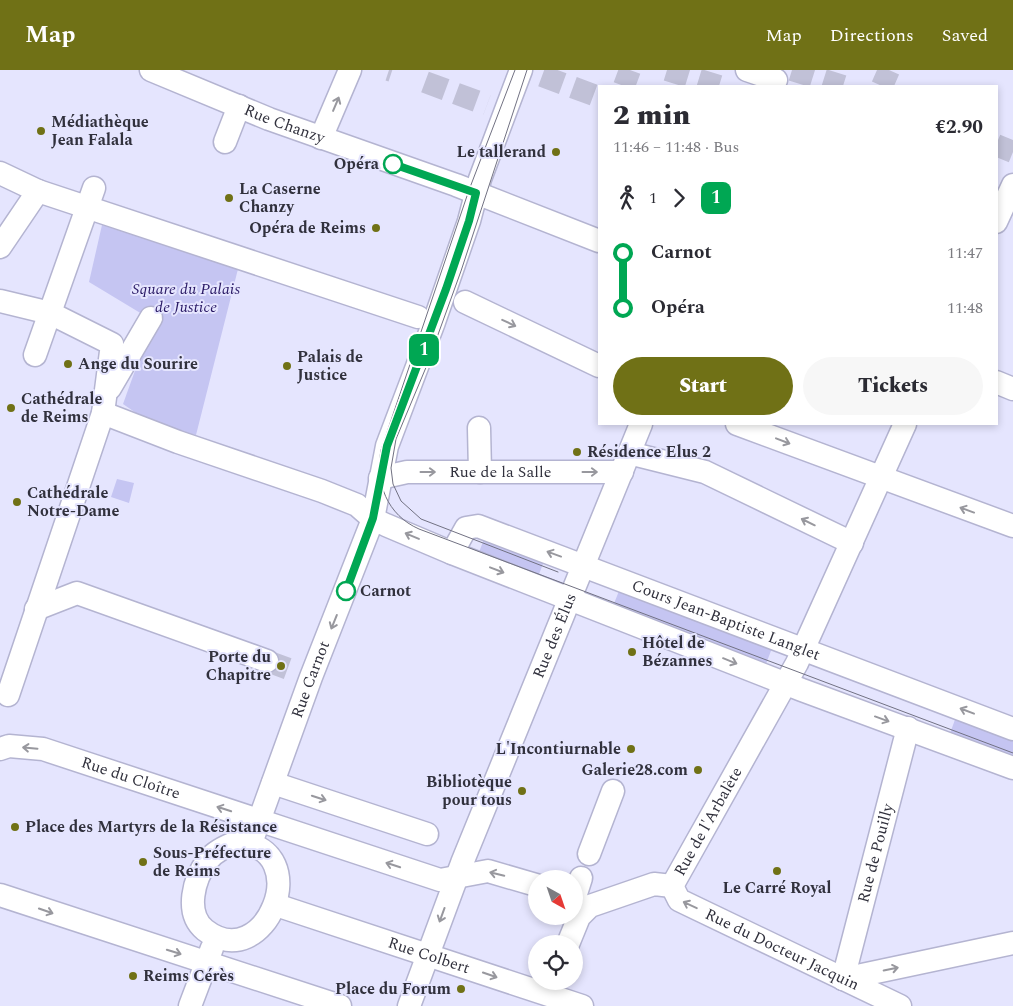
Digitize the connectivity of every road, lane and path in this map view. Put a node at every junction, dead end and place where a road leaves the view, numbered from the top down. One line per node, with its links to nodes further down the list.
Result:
1 (151, 70): 6 (street, Rue Chanzy)
2 (350, 70): 7 (street, one-way to 2)
3 (521, 70): 12 (street, Rue Carnot)
4 (747, 70): 5 (street)
5 (777, 79)
6 (239, 106): 7 (street, Rue Chanzy); 8 (street)
7 (321, 138): 12 (street, Rue Chanzy)
8 (225, 142)
9 (0, 173): 11 (street)
10 (1013, 185): 14 (street)
11 (38, 191): 13 (street); 16 (street)
12 (476, 193): 15 (street, Rue Chanzy); 21 (street, Rue Carnot)
13 (91, 198): 19 (street); 21 (street)
14 (998, 218)
15 (598, 241)
16 (0, 247)
17 (0, 301): 19 (street)
18 (465, 302): 23 (street, one-way to 23)
19 (50, 313): 22 (street); 26 (street)
20 (151, 318): 26 (street)
21 (426, 320): 33 (street, Rue Carnot)
22 (35, 355)
23 (598, 366)
24 (998, 383): 25 (street)
25 (1013, 389)
26 (104, 404): 35 (street); 41 (street)
27 (641, 425): 31 (street, Rue des Élus)
28 (740, 425): 34 (street, one-way to 34)
29 (906, 425): 34 (street, Rue de l'Arbalète)
30 (479, 428): 32 (street)
31 (625, 462): 32 (street, Rue de la Salle, one-way to 31); 37 (street, Rue de la Salle, one-way to 31); 39 (street, Rue des Élus)
32 (480, 472): 33 (street, Rue de la Salle, one-way to 32)
33 (380, 478): 35 (street, Rue Carnot)
34 (881, 479): 36 (street, one-way to 34); 37 (street, Rue de l'Arbalète)
35 (373, 518): 38 (street, one-way to 35); 50 (street, Rue Carnot, one-way to 50)
36 (1013, 526)
37 (852, 543): 42 (street, Rue de l'Arbalète)
38 (452, 553): 39 (street, Cours Jean-Baptiste Langlet, one-way to 38); 40 (street, one-way to 40)
39 (583, 565): 40 (street, Rue des Élus); 42 (street, Cours Jean-Baptiste Langlet)
40 (570, 598): 44 (street, one-way to 44); 56 (street, Rue des Élus)
41 (36, 610): 43 (street); 45 (street)
42 (806, 644): 44 (street, Rue de l'Arbalète); 47 (street, Cours Jean-Baptiste Langlet, one-way to 42)
43 (263, 660)
44 (786, 684): 46 (street, one-way to 46); 58 (street, Rue de l'Arbalète)
45 (8, 695)
46 (908, 728): 49 (street); 66 (street, Rue de Pouilly)
47 (1013, 729)
48 (0, 749): 52 (street, Rue du Cloître, one-way to 48)
49 (1013, 768)
50 (273, 783): 52 (street, Rue Carnot); 53 (street, one-way to 53)
51 (613, 791): 55 (street)
52 (259, 821): 54 (street, Rue Carnot); 56 (street, Rue du Cloître, one-way to 52)
53 (427, 834)
54 (251, 843): 61 (street); 62 (street)
55 (589, 854)
56 (457, 875): 57 (street, one-way to 56); 64 (street, one-way to 64)
57 (528, 883)
58 (672, 886): 60 (street, Rue de l'Arbalète); 66 (street, Rue du Docteur Jacquin, one-way to 58)
59 (0, 895): 65 (street, one-way to 65)
60 (583, 901)
61 (276, 905): 62 (street); 64 (street, Rue Colbert)
62 (216, 938): 65 (street)
63 (1013, 943): 66 (street, one-way to 63)
64 (428, 954): 67 (street, Rue Colbert, one-way to 67); 70 (street)
65 (207, 962): 68 (street); 69 (street)
66 (843, 979): 72 (street, Rue du Docteur Jacquin)
67 (550, 994): 71 (street, Rue Colbert)
68 (190, 1006)
69 (340, 1006)
70 (409, 1006)
71 (582, 1006)
72 (900, 1006)

